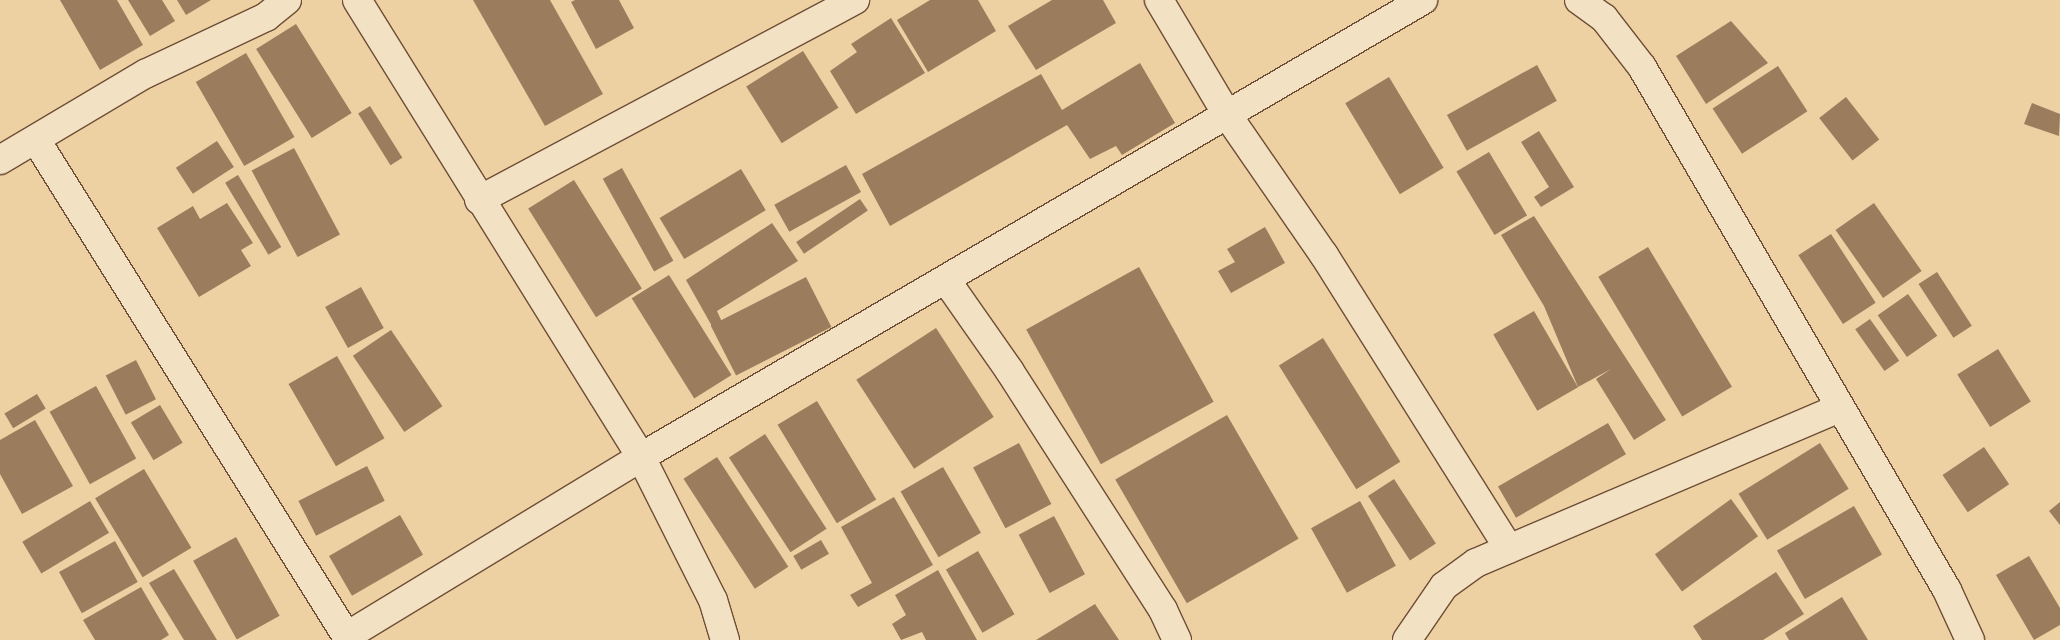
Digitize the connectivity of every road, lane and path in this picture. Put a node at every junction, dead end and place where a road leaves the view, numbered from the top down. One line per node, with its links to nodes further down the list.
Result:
1 (287, 0): 8 (street)
2 (357, 0): 10 (street)
3 (855, 0): 10 (street)
4 (1158, 0): 7 (street)
5 (1424, 0): 7 (street)
6 (1579, 0): 12 (street)
7 (1228, 116): 11 (street); 14 (street)
8 (36, 140): 9 (street); 15 (street)
9 (0, 160)
10 (479, 200): 13 (street)
11 (946, 280): 13 (street); 17 (street)
12 (1839, 408): 14 (street); 19 (street)
13 (641, 457): 15 (street); 16 (street)
14 (1509, 550): 18 (street)
15 (348, 638)
16 (725, 640)
17 (1178, 640)
18 (1407, 640)
19 (1970, 640)

